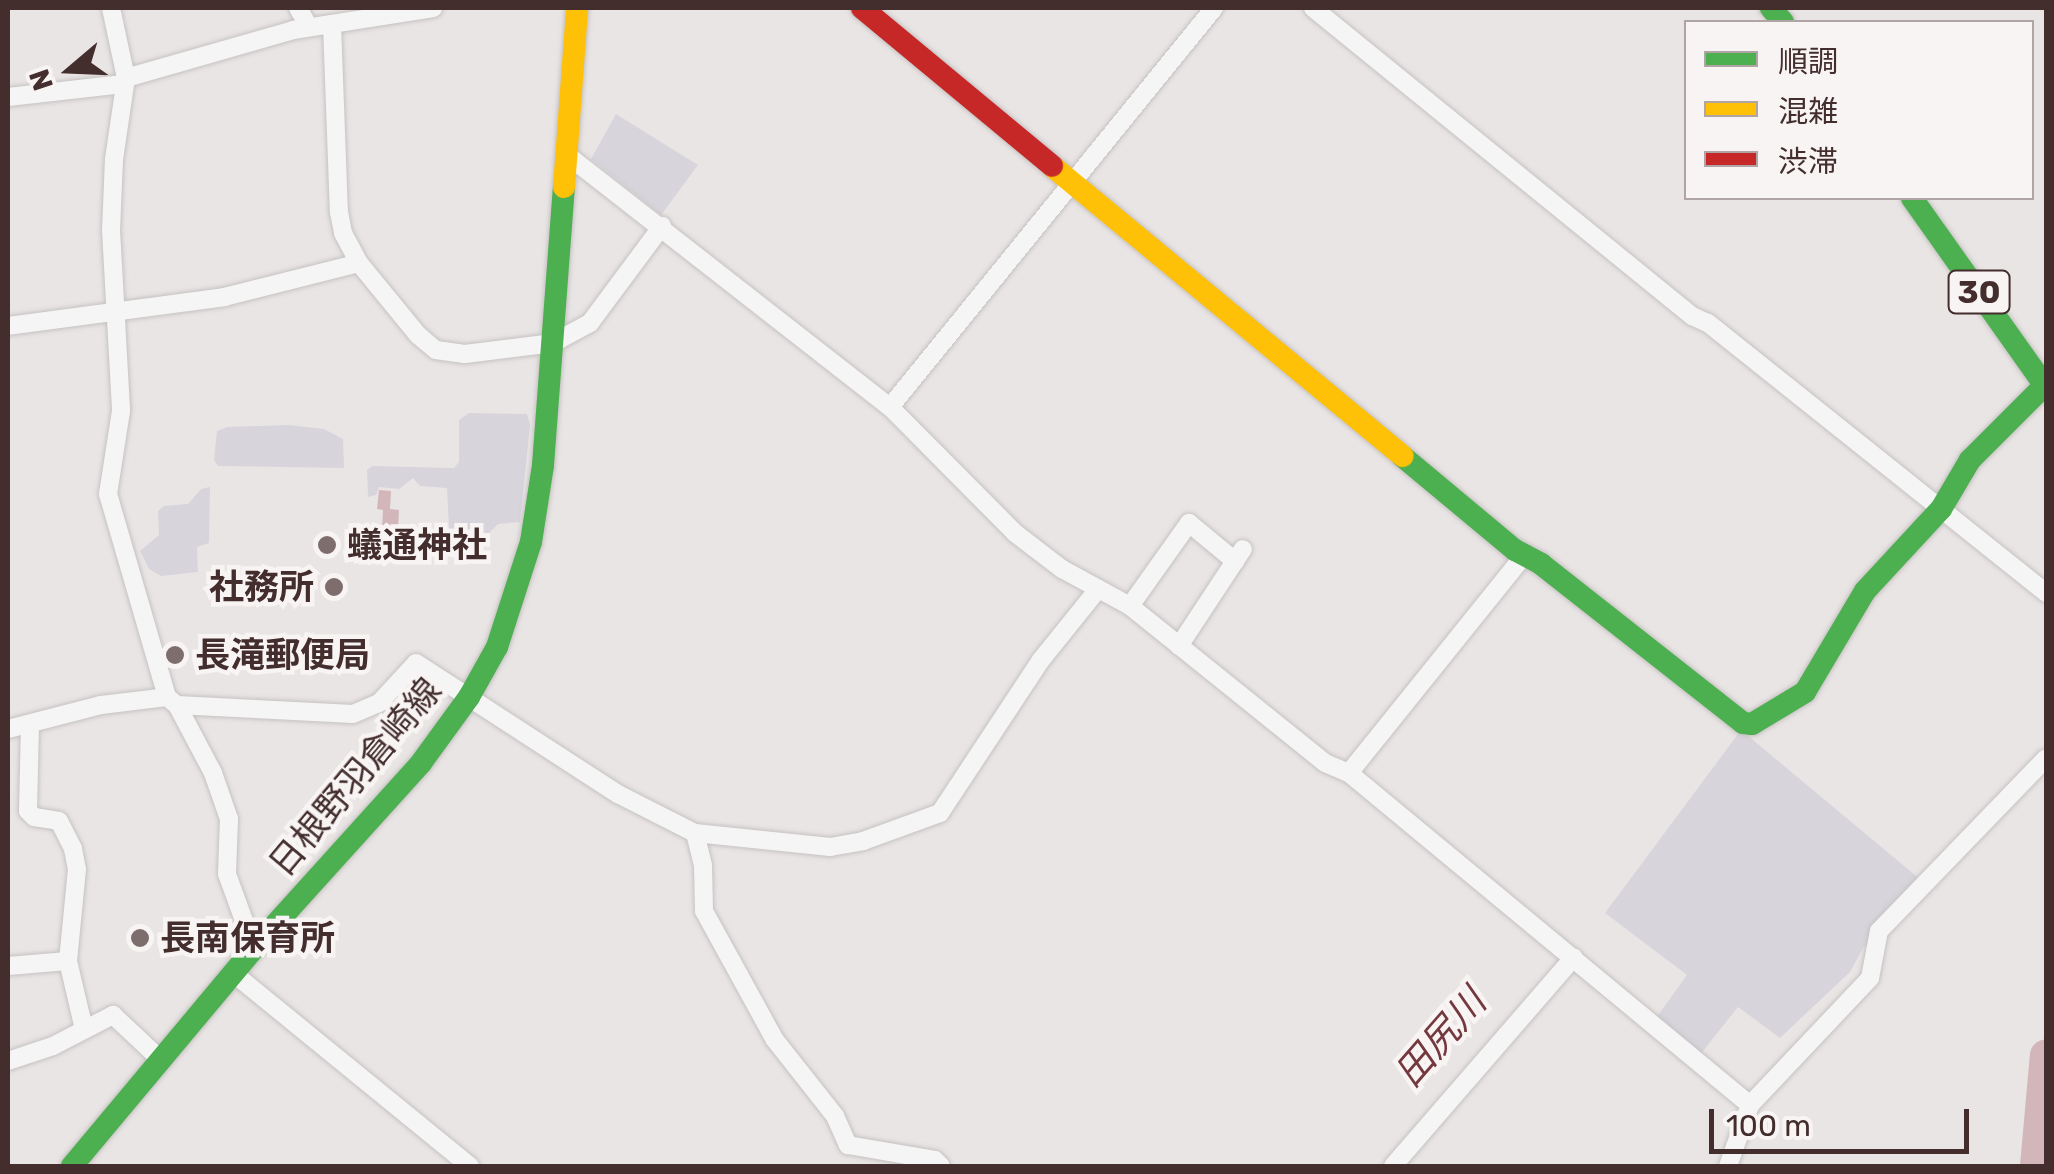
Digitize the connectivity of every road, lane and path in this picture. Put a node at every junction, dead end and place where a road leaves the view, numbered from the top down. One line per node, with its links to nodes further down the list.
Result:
1 (111, 8): 10 (street)
2 (298, 8): 9 (street)
3 (432, 8): 8 (street)
4 (578, 8): 12 (street, 日根野羽倉崎線)
5 (862, 8): 13 (street)
6 (1214, 8): 13 (street)
7 (1313, 8): 22 (street)
8 (332, 24): 9 (street); 16 (street)
9 (309, 28): 10 (street)
10 (124, 81): 11 (street); 17 (street)
11 (8, 97)
12 (567, 155): 15 (street); 19 (street, 日根野羽倉崎線)
13 (1074, 180): 21 (street); 23 (street)
14 (1913, 200): 20 (street, 30)
15 (662, 226): 19 (street); 21 (street)
16 (359, 263): 17 (street); 19 (street)
17 (115, 309): 18 (street); 29 (street)
18 (8, 326)
19 (553, 343): 28 (street, 日根野羽倉崎線)
20 (2046, 385): 22 (street)
21 (890, 407): 24 (street)
22 (1942, 509): 23 (street); 25 (street)
23 (1524, 554): 33 (street)
24 (1098, 588): 26 (street); 34 (street)
25 (2046, 593)
26 (1130, 606): 27 (street); 27 (street)
27 (1179, 646): 33 (street)
28 (470, 696): 29 (street); 34 (street); 35 (street, 日根野羽倉崎線)
29 (172, 701): 30 (street); 35 (street)
30 (30, 724): 31 (street); 37 (street)
31 (8, 729)
32 (2046, 758): 43 (street)
33 (1350, 772): 36 (street)
34 (695, 834): 46 (street)
35 (254, 948): 39 (street, 日根野羽倉崎線)
36 (1574, 958): 43 (street); 47 (street)
37 (68, 961): 38 (street); 40 (street)
38 (8, 966)
39 (234, 973): 41 (street, 日根野羽倉崎線); 45 (street)
40 (84, 1029): 41 (street); 42 (street)
41 (160, 1060): 44 (street, 日根野羽倉崎線)
42 (8, 1061)
43 (1750, 1105): 48 (street)
44 (72, 1166)
45 (470, 1166)
46 (941, 1166)
47 (1393, 1166)
48 (1728, 1166)

